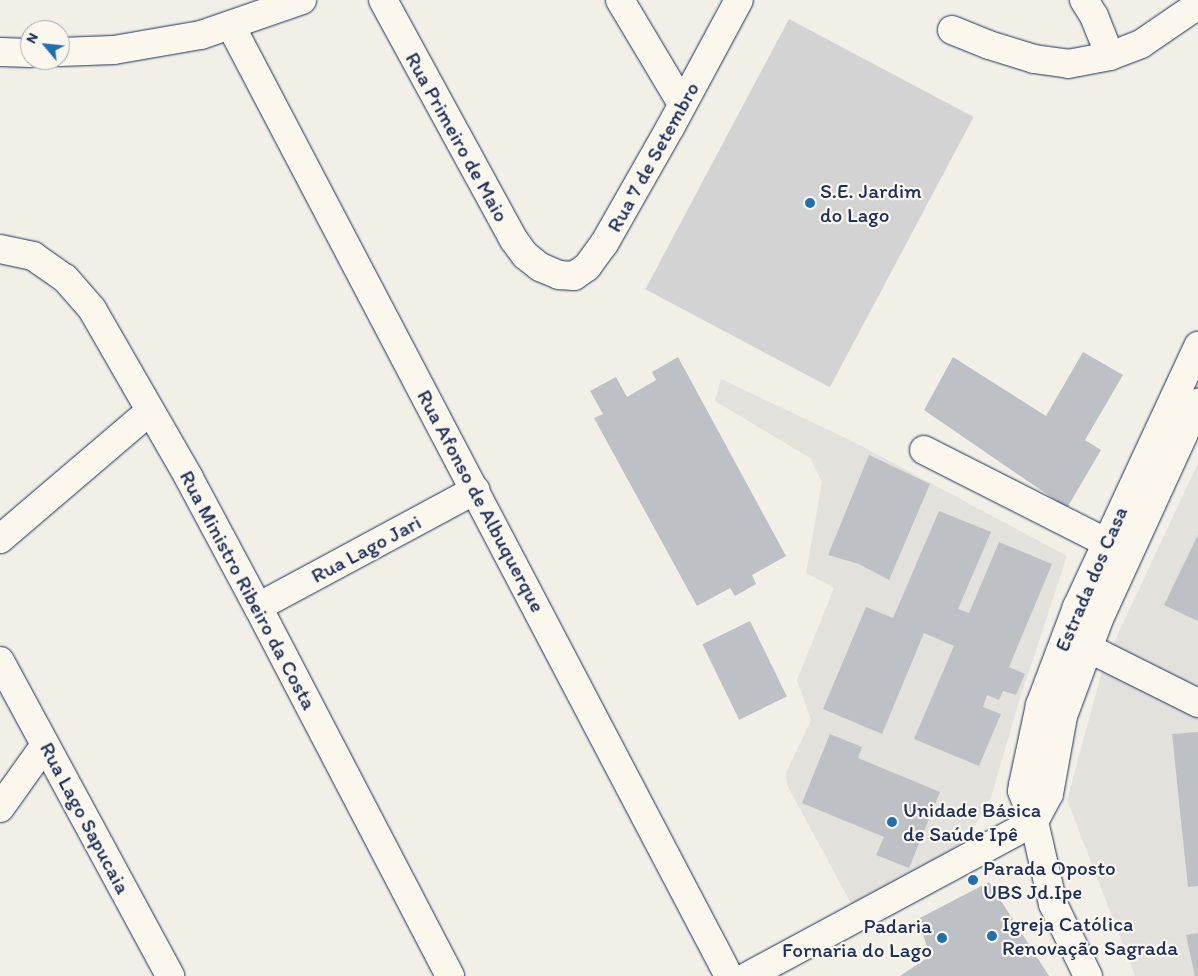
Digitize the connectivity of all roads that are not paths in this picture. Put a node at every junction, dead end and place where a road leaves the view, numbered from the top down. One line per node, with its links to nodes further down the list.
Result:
1 (302, 0): 7 (street)
2 (383, 0): 15 (street, Rua Primeiro de Maio)
3 (620, 0): 13 (street)
4 (738, 0): 13 (street, Rua 7 de Setembro)
5 (1084, 0): 12 (street)
6 (1198, 5): 12 (street)
7 (231, 26): 11 (street); 20 (street, Rua Afonso de Albuquerque)
8 (952, 30): 12 (street)
9 (0, 52): 10 (street)
10 (20, 52)
11 (70, 52)
12 (1110, 56)
13 (682, 104): 15 (street, Rua 7 de Setembro)
14 (0, 249): 18 (street, Rua Ministro Ribeiro da Costa)
15 (540, 267)
16 (1198, 346): 22 (street, Estrada dos Casa)
17 (1198, 403): 22 (street, Estrada dos Casa)
18 (150, 411): 21 (street); 23 (street, Rua Ministro Ribeiro da Costa)
19 (924, 450): 22 (street)
20 (475, 490): 23 (street, Rua Lago Jari); 32 (street, Rua Afonso de Albuquerque)
21 (0, 539)
22 (1116, 548): 24 (street, Estrada dos Casa); 29 (street, Estrada dos Casa)
23 (258, 607): 31 (street, Rua Ministro Ribeiro da Costa)
24 (1088, 648): 26 (street); 29 (street, Estrada dos Casa)
25 (0, 661): 27 (street, Rua Lago Sapucaia)
26 (1198, 703)
27 (45, 744): 28 (street); 30 (street, Rua Lago Sapucaia)
28 (0, 808)
29 (1034, 822): 33 (street); 34 (street, Estrada dos Casa)
30 (165, 973)
31 (450, 976)
32 (730, 976)
33 (748, 976)
34 (1088, 976)

